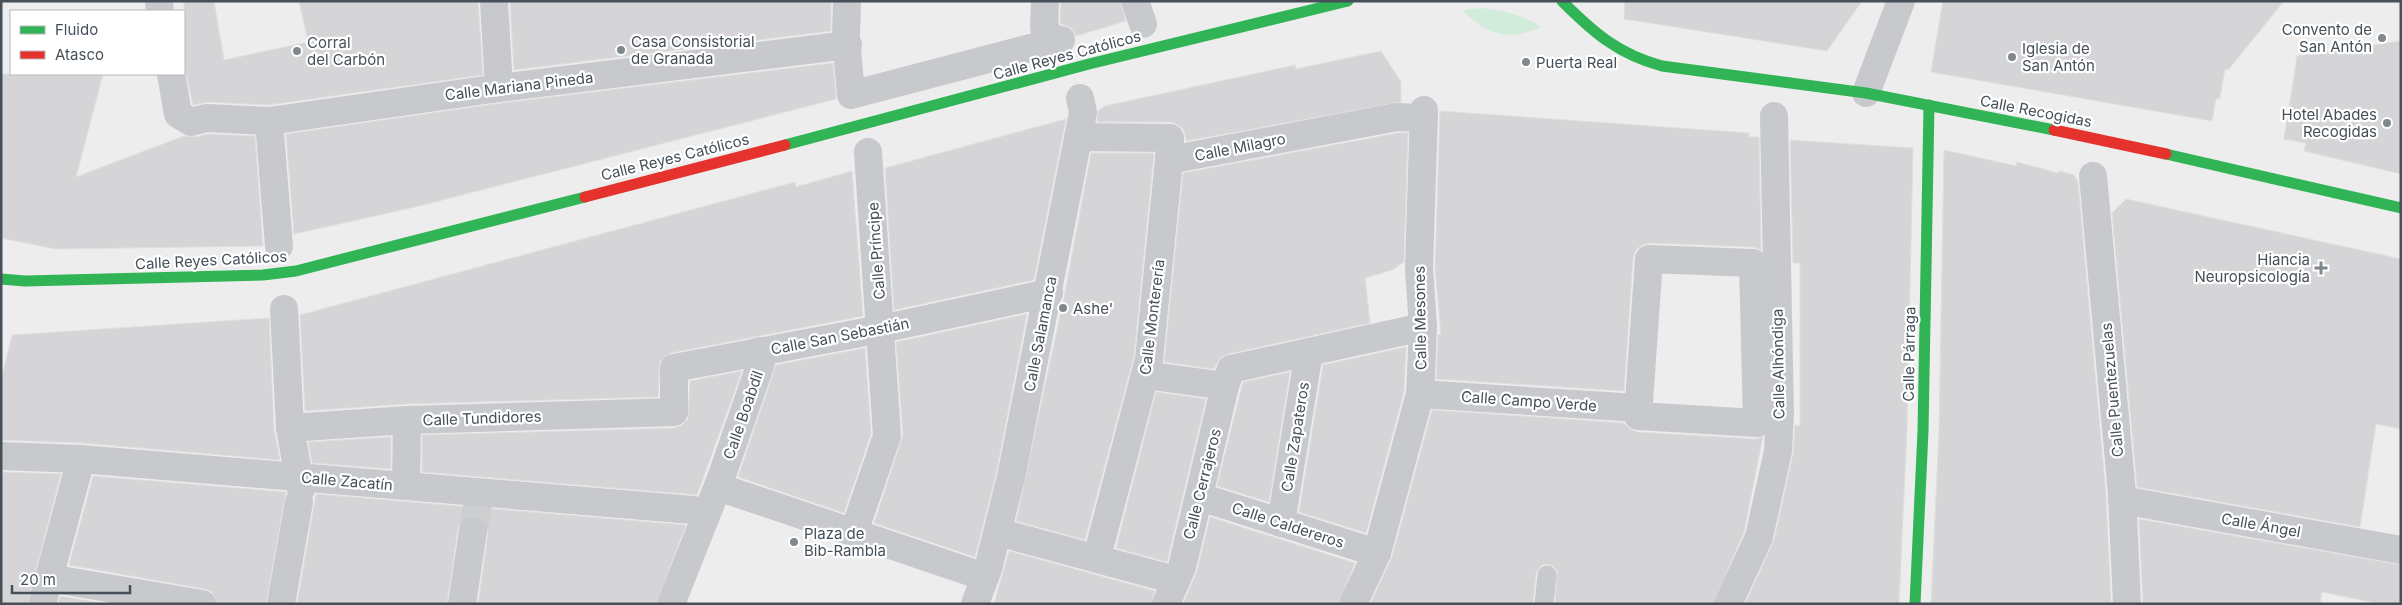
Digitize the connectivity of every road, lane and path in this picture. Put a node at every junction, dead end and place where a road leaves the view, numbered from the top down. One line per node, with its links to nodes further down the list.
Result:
1 (494, 1): 9 (street)
2 (847, 1): 7 (street)
3 (1044, 1): 7 (street)
4 (1348, 1): 22 (main road, Calle Reyes Católicos)
5 (1562, 1): 10 (main road, Calle Recogidas)
6 (1901, 1): 10 (street)
7 (848, 45): 9 (street, Calle Mariana Pineda)
8 (171, 75): 15 (street, Calle Mariana Pineda)
9 (499, 88): 15 (street, Calle Mariana Pineda)
10 (1866, 93): 12 (main road, Calle Recogidas)
11 (1080, 98): 16 (street, Calle Salamanca)
12 (1929, 105): 20 (main road, Calle Recogidas); 63 (main road, Calle Párraga)
13 (1424, 114): 18 (street, Calle Milagro); 25 (street, Calle Mesones)
14 (1774, 116): 62 (street, Calle Alhóndiga)
15 (269, 121): 21 (street)
16 (1078, 137): 18 (street); 23 (street, Calle Salamanca)
17 (868, 152): 26 (street, Calle Príncipe)
18 (1169, 160): 29 (street, Calle Monterería)
19 (2093, 176): 42 (street, Calle Puentezuelas)
20 (2401, 208)
21 (279, 246)
22 (1, 279)
23 (1049, 293): 26 (street, Calle San Sebastián); 47 (street, Calle Salamanca)
24 (284, 309): 35 (street)
25 (1423, 327): 28 (street); 31 (street, Calle Mesones)
26 (881, 329): 27 (street, Calle San Sebastián); 45 (street, Calle Príncipe)
27 (760, 351): 33 (street, Calle San Sebastián); 38 (street, Calle Boabdil)
28 (1309, 352): 30 (street); 44 (street, Calle Zapateros)
29 (1146, 375): 30 (street); 50 (street, Calle Monterería)
30 (1225, 386): 41 (street, Calle Cerrajeros)
31 (1420, 394): 32 (street, Calle Campo Verde); 49 (street, Calle Mesones)
32 (1638, 408): 32 (street)
33 (674, 412): 34 (street, Calle Tundidores)
34 (407, 420): 35 (street, Calle Tundidores); 39 (street)
35 (290, 428): 40 (street)
36 (1, 456): 37 (street, Calle Zacatín)
37 (81, 459): 40 (street, Calle Zacatín); 53 (street)
38 (719, 483): 43 (street); 45 (street)
39 (406, 486): 40 (street, Calle Zacatín); 43 (street, Calle Zacatín)
40 (300, 489): 56 (street)
41 (1200, 497): 44 (street, Calle Caldereros); 54 (street, Calle Cerrajeros)
42 (2122, 500): 48 (street, Calle Ángel); 64 (street, Calle Puentezuelas)
43 (699, 513): 58 (street)
44 (1281, 523): 49 (street, Calle Caldereros)
45 (855, 528): 51 (street)
46 (473, 531): 57 (street)
47 (998, 532): 50 (street); 51 (street, Calle Salamanca)
48 (2401, 550)
49 (1377, 553): 60 (street, Calle Mesones)
50 (1097, 558): 54 (street)
51 (986, 573): 59 (street)
52 (1547, 575): 61 (lane)
53 (45, 591): 55 (street)
54 (1170, 592)
55 (202, 604)
56 (281, 604)
57 (462, 604)
58 (671, 604)
59 (976, 604)
60 (1353, 604)
61 (1544, 604)
62 (1728, 604)
63 (1915, 604)
64 (2127, 604)

